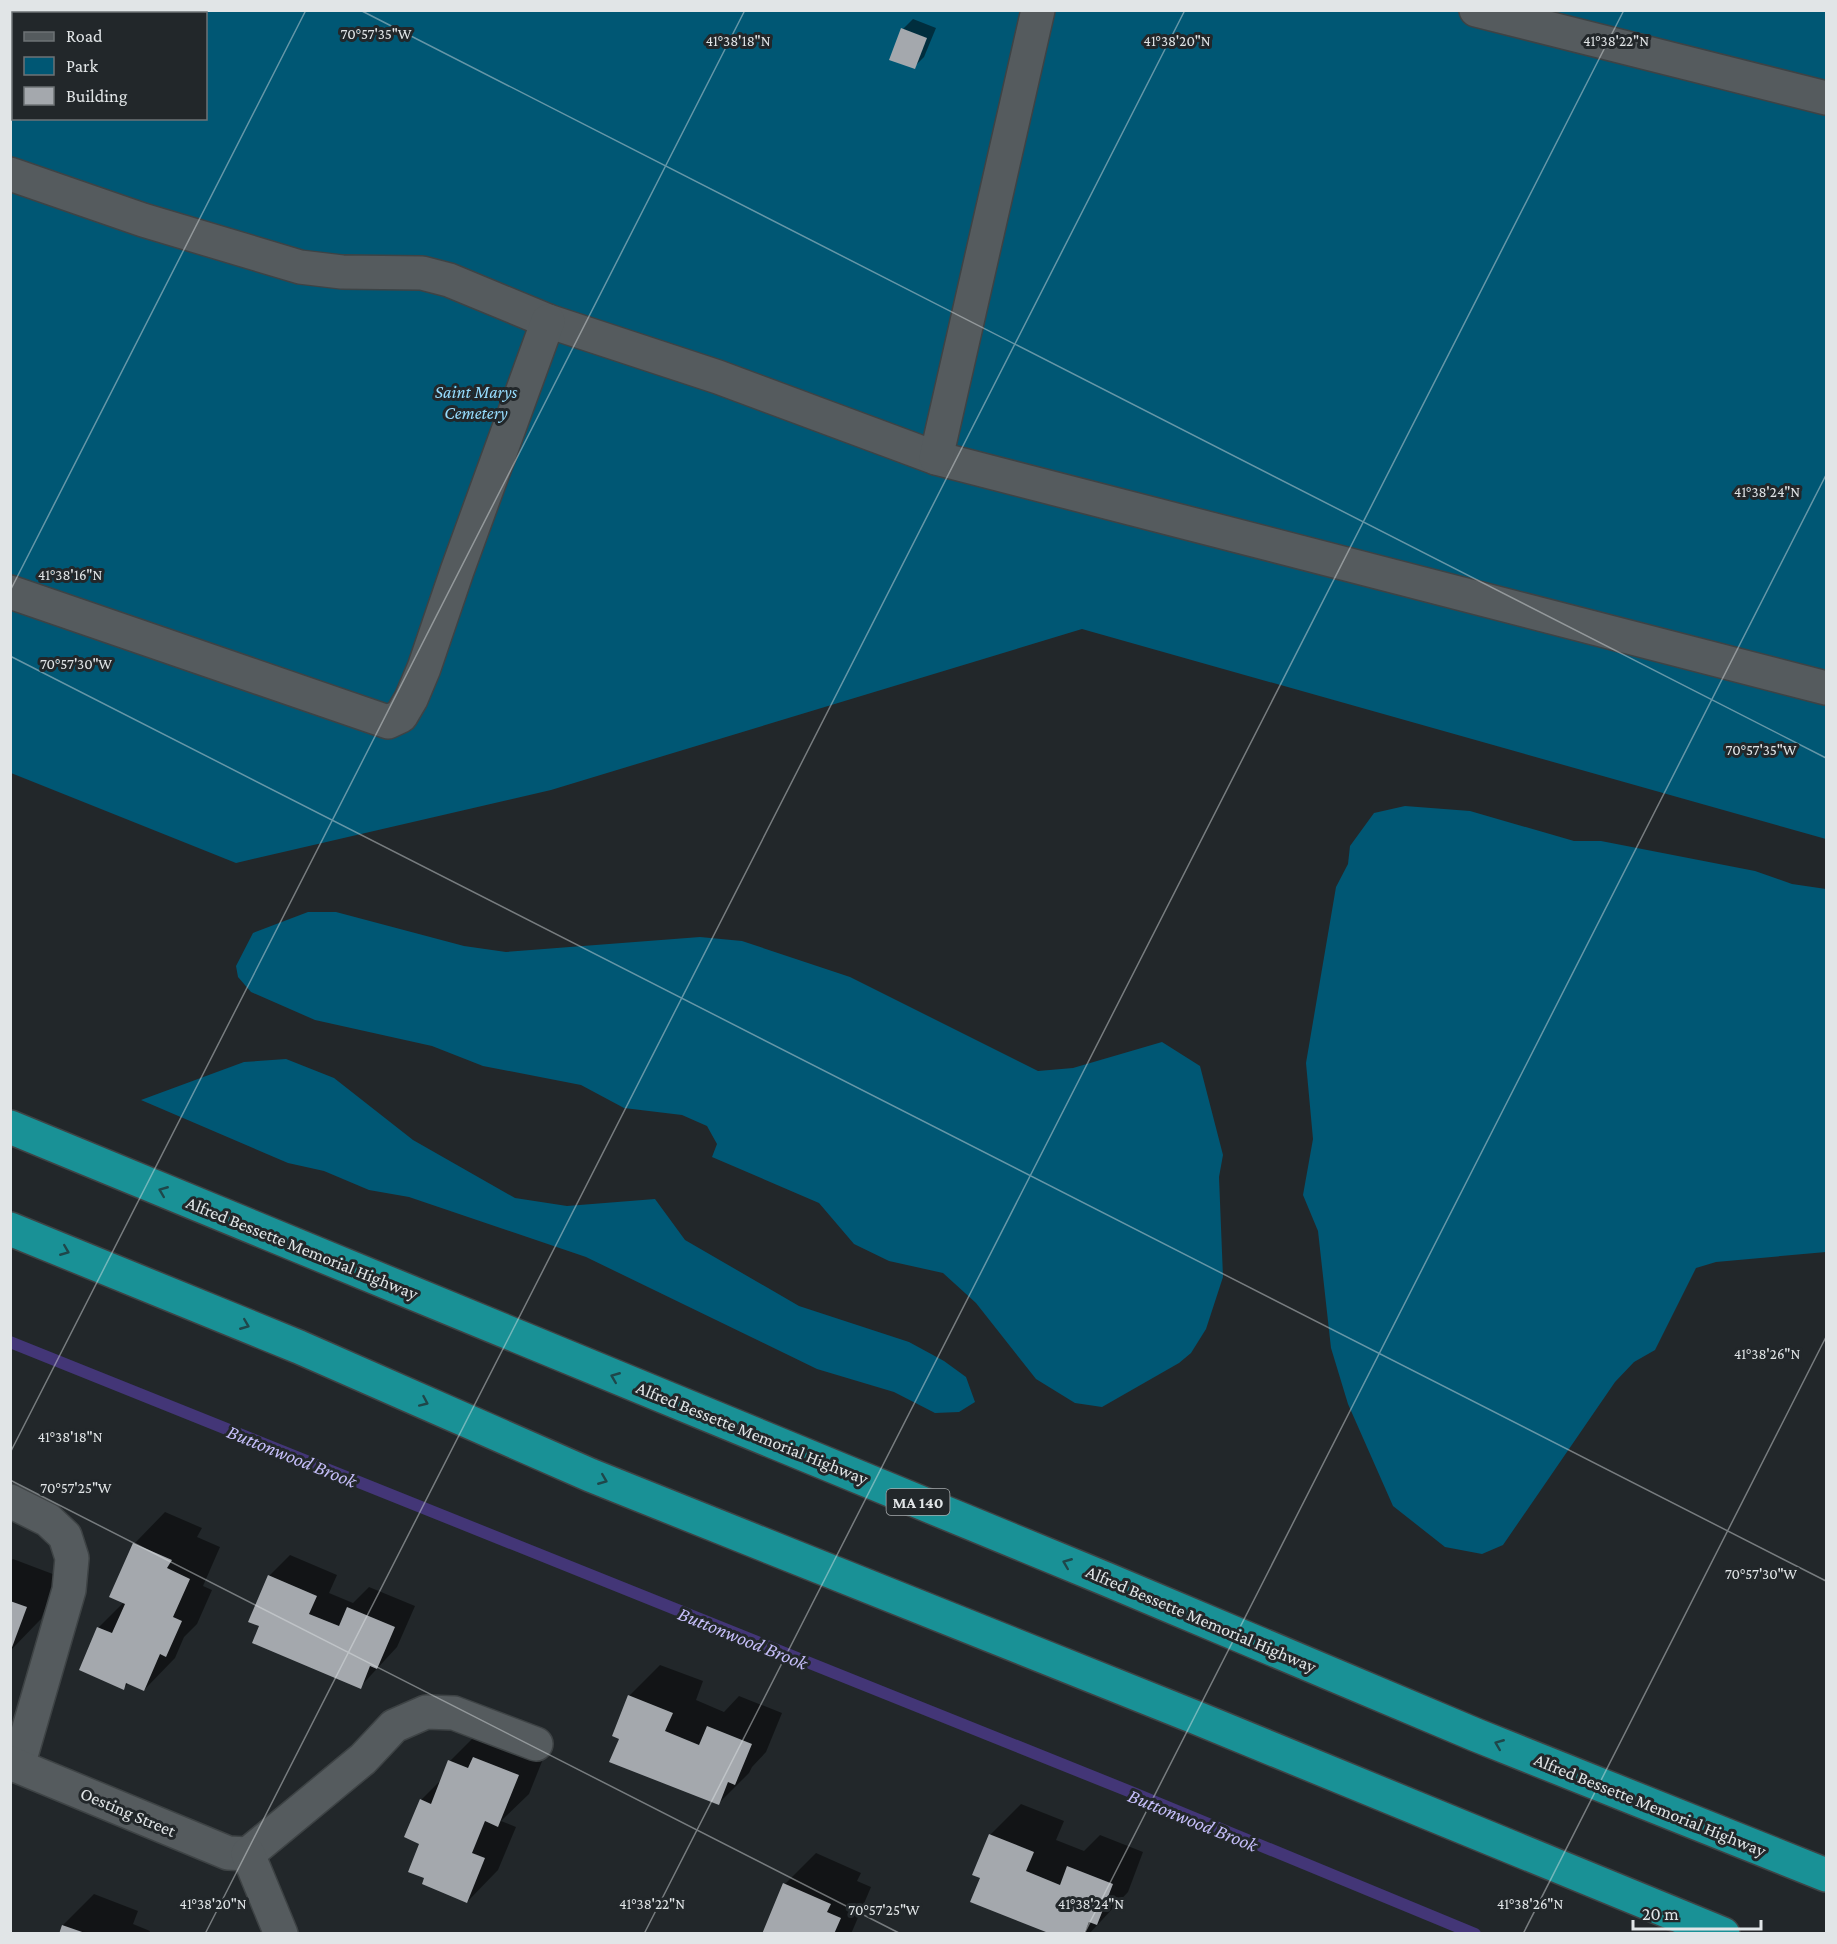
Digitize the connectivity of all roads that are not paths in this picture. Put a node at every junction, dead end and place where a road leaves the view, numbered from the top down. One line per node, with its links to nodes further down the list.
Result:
1 (1038, 10): 6 (street)
2 (1476, 10): 3 (street)
3 (1827, 98)
4 (10, 174): 5 (street)
5 (548, 321): 6 (street); 7 (street)
6 (936, 458): 8 (street)
7 (10, 592)
8 (1827, 688)
9 (10, 1127): 15 (highway, Alfred Bessette Memorial Highway / MA 140, one-way to 9)
10 (10, 1229): 17 (highway, one-way to 17)
11 (10, 1501): 13 (street)
12 (536, 1744): 14 (street)
13 (14, 1764): 14 (street, Oesting Street)
14 (248, 1854): 16 (street)
15 (1827, 1875)
16 (281, 1934)
17 (1723, 1934)

